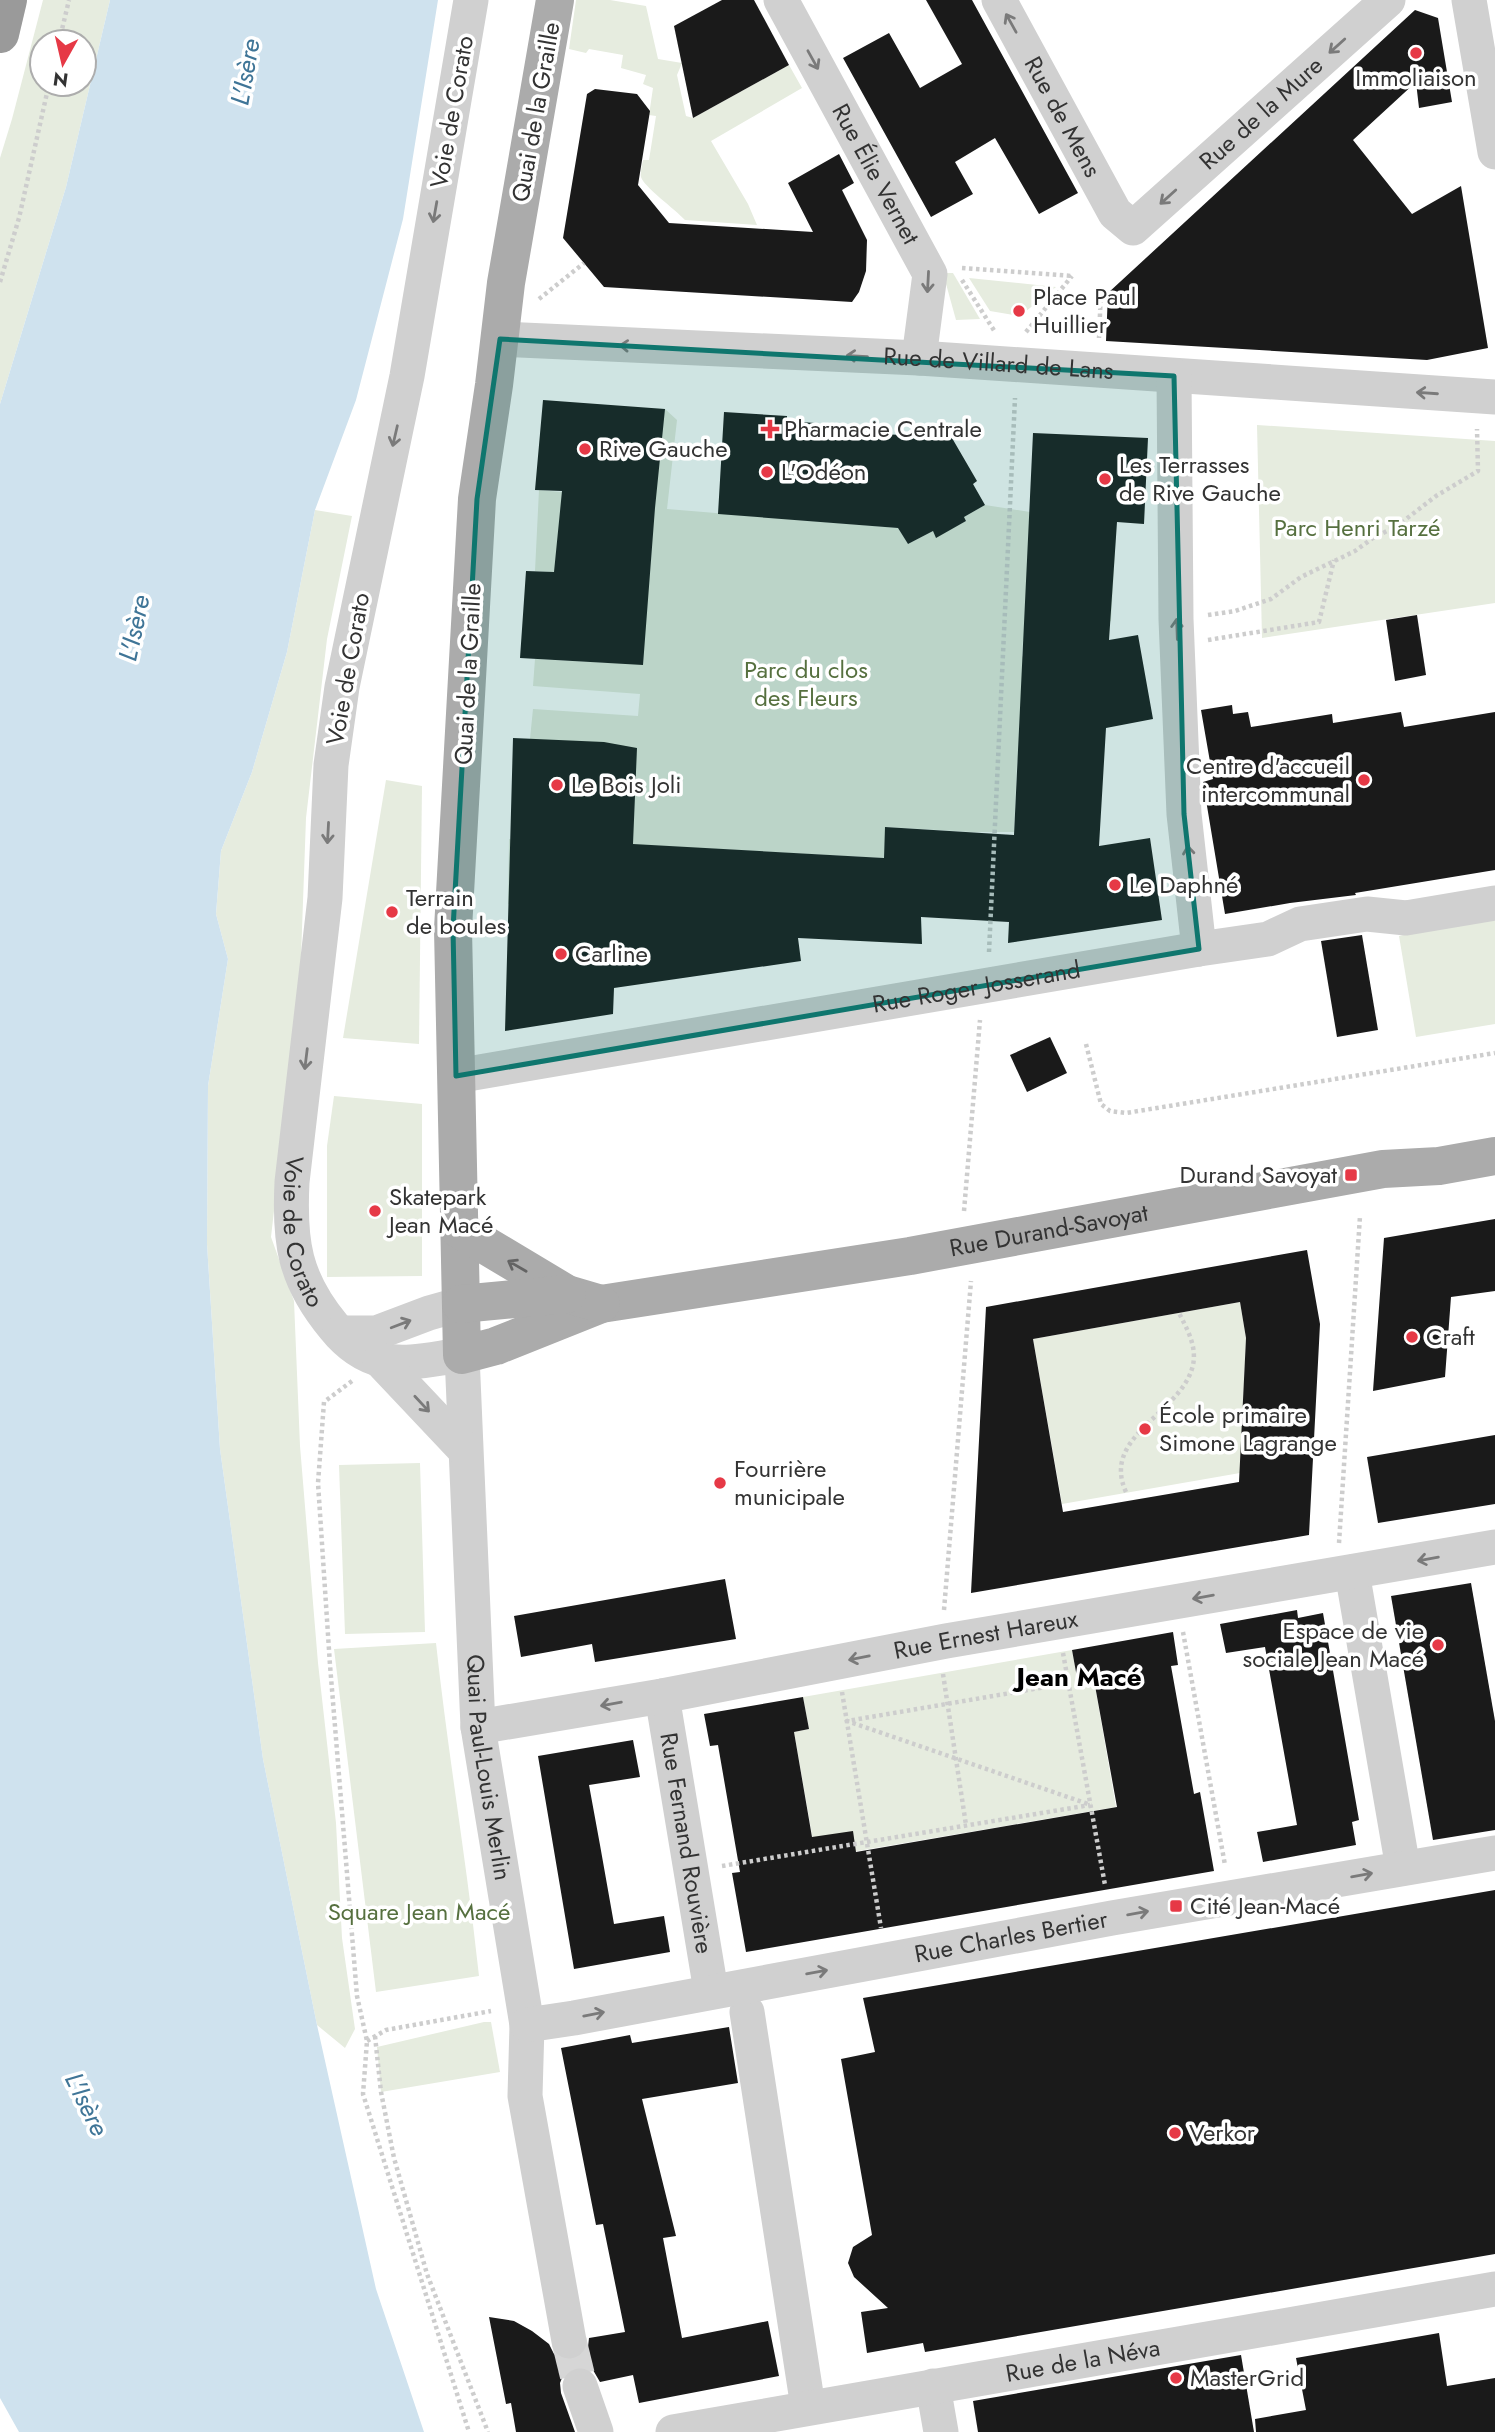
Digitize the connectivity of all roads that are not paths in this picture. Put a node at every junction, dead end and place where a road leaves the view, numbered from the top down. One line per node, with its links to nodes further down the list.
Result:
1 (8, 0): 8 (highway)
2 (471, 0): 22 (street, Voie de Corato, one-way to 22)
3 (555, 0): 11 (main road, Quai de la Graille)
4 (781, 0): 12 (street, Rue Élie Vernet, one-way to 12)
5 (999, 0): 10 (street, Rue de Mens, one-way to 5)
6 (1388, 0): 10 (street, Rue de la Mure, one-way to 10)
7 (1469, 0): 9 (street)
8 (0, 34)
9 (1495, 152)
10 (1133, 228)
11 (500, 339): 12 (street, Rue de Villard de Lans, one-way to 11); 17 (main road, Quai de la Graille)
12 (919, 358): 13 (street, Rue de Villard de Lans)
13 (1174, 376): 14 (street, Rue de Villard de Lans, one-way to 13); 16 (street, one-way to 13)
14 (1495, 397)
15 (1495, 903): 16 (street, Rue Roger Josserand)
16 (1199, 949): 17 (street, Rue Roger Josserand)
17 (456, 1076): 19 (main road, Quai de la Graille)
18 (1495, 1156): 20 (main road, Rue Durand-Savoyat)
19 (460, 1230): 20 (main road, one-way to 19); 21 (main road, Quai de la Graille)
20 (584, 1299): 21 (main road); 23 (main road, Rue Durand-Savoyat)
21 (461, 1304): 22 (street, Voie de Corato, one-way to 21); 23 (main road, Quai de la Graille)
22 (340, 1334): 24 (street, Voie de Corato)
23 (462, 1355): 24 (street, Voie de Corato); 25 (street, Quai Paul-Louis Merlin)
24 (380, 1360): 25 (street, Voie de Corato, one-way to 25)
25 (464, 1449): 29 (street, Quai Paul-Louis Merlin)
26 (1495, 1547): 27 (street, Rue Ernest Hareux, one-way to 27)
27 (1345, 1561): 28 (street, Rue Ernest Hareux, one-way to 28); 31 (street)
28 (662, 1696): 29 (street, Rue Ernest Hareux, one-way to 29); 32 (street, Rue Fernand Rouvière)
29 (478, 1727): 34 (street, Quai Paul-Louis Merlin)
30 (1495, 1853): 31 (street, Rue Charles Bertier)
31 (1403, 1868): 32 (street, Rue Charles Bertier, one-way to 31)
32 (711, 1991): 34 (street, Rue Charles Bertier, one-way to 32)
33 (747, 2012): 39 (street)
34 (527, 2025): 36 (street, Quai Paul-Louis Merlin)
35 (1495, 2289): 38 (street, Rue de la Néva)
36 (569, 2341)
37 (580, 2386): 40 (street)
38 (933, 2386): 39 (street, Rue de la Néva); 42 (street)
39 (827, 2414): 41 (street, Rue de la Néva)
40 (596, 2432)
41 (673, 2432)
42 (941, 2432)

